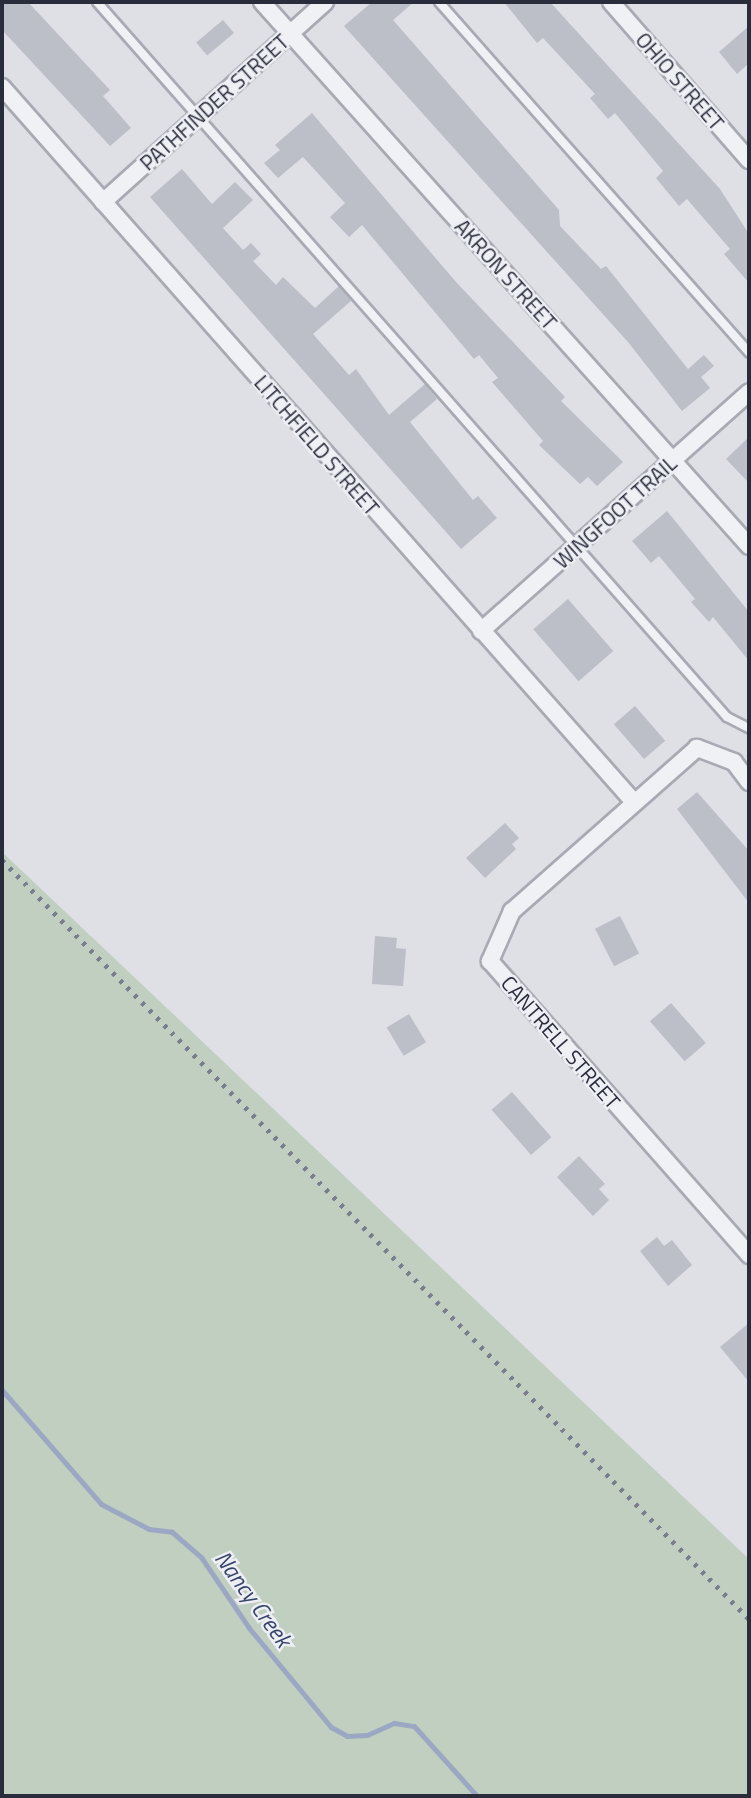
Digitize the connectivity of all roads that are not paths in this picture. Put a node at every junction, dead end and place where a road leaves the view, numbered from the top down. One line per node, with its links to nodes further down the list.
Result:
1 (97, 2): 8 (lane)
2 (262, 2): 6 (street, AKRON STREET)
3 (325, 2): 6 (street, PATHFINDER STREET)
4 (439, 2): 11 (lane)
5 (611, 2): 9 (street, OHIO STREET)
6 (289, 33): 8 (street, PATHFINDER STREET); 13 (street, AKRON STREET)
7 (2, 87): 10 (street, LITCHFIELD STREET)
8 (198, 116): 10 (street, PATHFINDER STREET); 14 (lane)
9 (749, 160)
10 (103, 202): 16 (street, LITCHFIELD STREET)
11 (749, 352)
12 (749, 391): 13 (street, WINGFOOT TRAIL)
13 (672, 460): 14 (street, WINGFOOT TRAIL); 15 (street, AKRON STREET)
14 (579, 546): 16 (street, WINGFOOT TRAIL); 17 (lane)
15 (749, 546)
16 (481, 631): 19 (street, LITCHFIELD STREET)
17 (749, 728)
18 (749, 782): 19 (street)
19 (633, 802): 20 (street, CANTRELL STREET)
20 (749, 1255)

